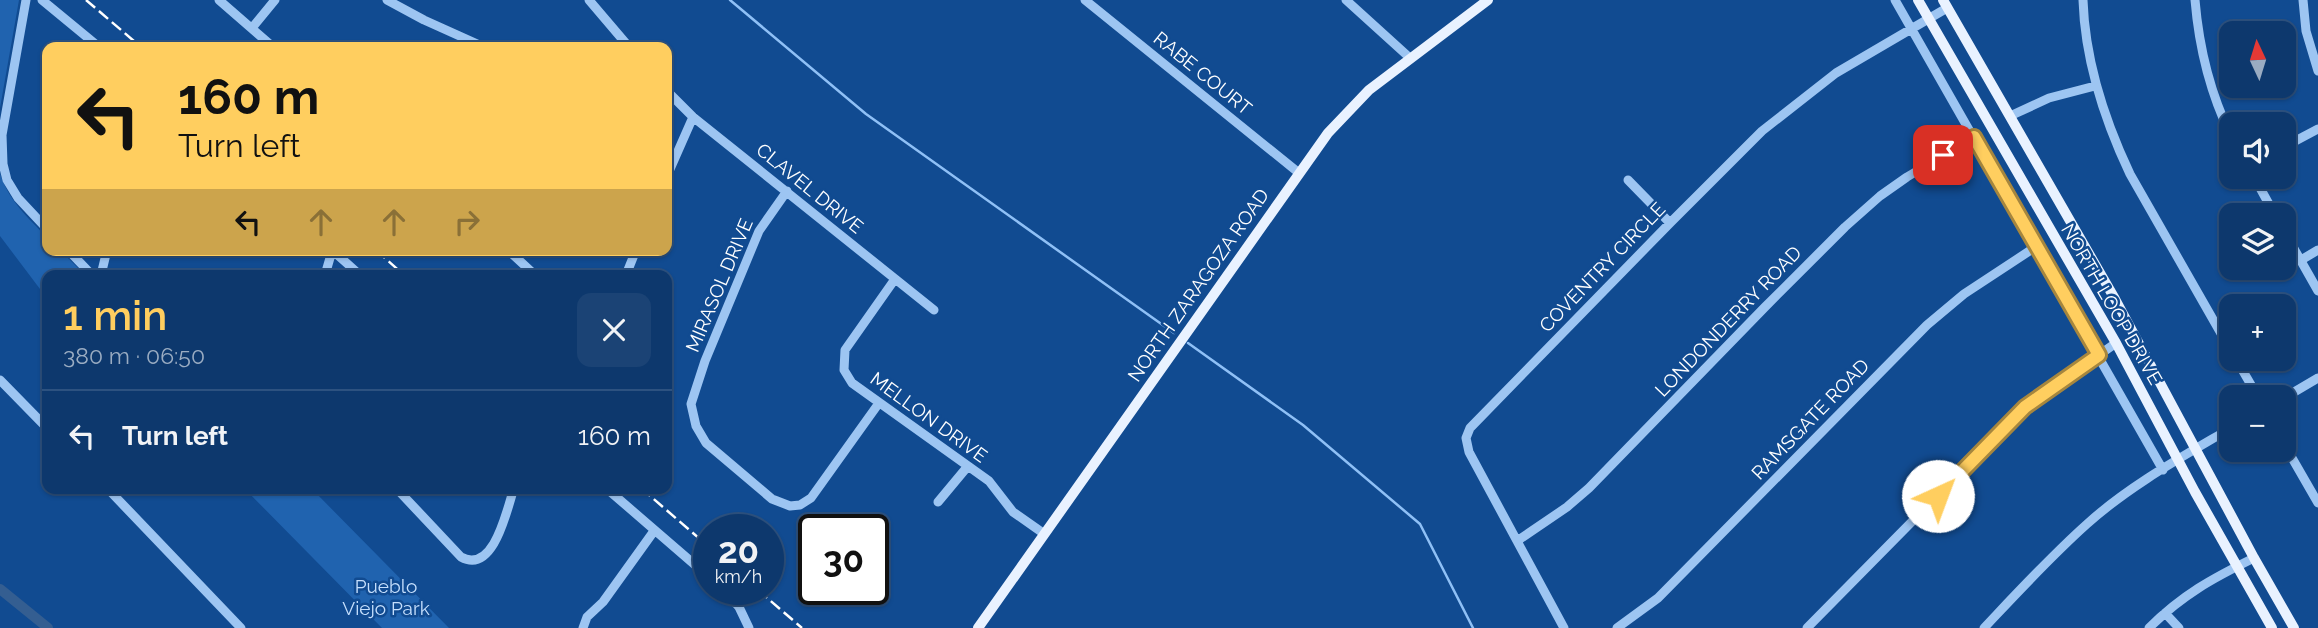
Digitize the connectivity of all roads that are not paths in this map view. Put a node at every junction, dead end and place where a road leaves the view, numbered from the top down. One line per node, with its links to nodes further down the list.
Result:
1 (26, 0): 38 (street)
2 (42, 0): 19 (street)
3 (219, 0): 17 (street)
4 (275, 0): 17 (street)
5 (387, 0): 21 (street)
6 (589, 0): 22 (street)
7 (1085, 0): 34 (street, RABE COURT)
8 (1346, 0): 23 (street)
9 (1488, 0): 23 (main road, NORTH ZARAGOZA ROAD)
10 (1895, 0): 18 (street)
11 (1918, 0): 16 (main road, NORTH LOOP DRIVE)
12 (2083, 0): 25 (street)
13 (2195, 0): 27 (street)
14 (2303, 0): 24 (street)
15 (1945, 4): 16 (street, COVENTRY CIRCLE); 28 (main road, NORTH LOOP DRIVE)
16 (1928, 18): 18 (street, COVENTRY CIRCLE); 53 (main road, NORTH LOOP DRIVE)
17 (252, 28): 20 (street)
18 (1911, 28): 31 (street); 37 (street, COVENTRY CIRCLE)
19 (93, 42)
20 (267, 42)
21 (473, 42)
22 (625, 42)
23 (1410, 58): 34 (main road, NORTH ZARAGOZA ROAD)
24 (2318, 71)
25 (2095, 86): 28 (street); 52 (street)
26 (672, 96): 29 (street, CLAVEL DRIVE)
27 (2220, 112)
28 (2010, 116): 61 (main road, NORTH LOOP DRIVE)
29 (693, 117): 33 (street); 36 (street, CLAVEL DRIVE)
30 (2318, 129): 32 (street)
31 (1974, 137): 39 (street); 74 (street, LONDONDERRY ROAD)
32 (2296, 141)
33 (672, 165)
34 (1299, 173): 73 (main road, NORTH ZARAGOZA ROAD)
35 (1628, 180): 37 (street)
36 (788, 191): 49 (street, CLAVEL DRIVE); 58 (street, MIRASOL DRIVE)
37 (1670, 223): 74 (street, COVENTRY CIRCLE)
38 (42, 224)
39 (2037, 246): 54 (street); 85 (street, RAMSGATE ROAD)
40 (2318, 250): 45 (street)
41 (2296, 251): 45 (street)
42 (74, 256): 46 (street)
43 (338, 256): 47 (street)
44 (518, 256): 48 (street)
45 (2301, 260): 50 (street)
46 (87, 270)
47 (354, 270)
48 (530, 270)
49 (895, 279): 51 (street, CLAVEL DRIVE); 58 (street, MELLON DRIVE)
50 (2318, 290)
51 (934, 310)
52 (2219, 330)
53 (2116, 343): 54 (street); 62 (main road, NORTH LOOP DRIVE)
54 (2099, 355): 65 (street); 86 (street)
55 (2318, 378): 57 (street)
56 (0, 380): 59 (street)
57 (2296, 391)
58 (879, 403): 64 (street, MELLON DRIVE)
59 (42, 423)
60 (2219, 435): 61 (street)
61 (2196, 449): 62 (street); 75 (main road, NORTH LOOP DRIVE)
62 (2179, 460): 65 (street); 77 (main road, NORTH LOOP DRIVE)
63 (2294, 462): 71 (street)
64 (968, 466): 70 (street); 73 (street, MELLON DRIVE)
65 (2163, 470): 87 (street)
66 (113, 494): 80 (street)
67 (402, 494): 68 (street)
68 (512, 494)
69 (613, 494): 72 (street)
70 (938, 502)
71 (2318, 503)
72 (654, 531): 76 (street); 81 (street)
73 (1043, 533): 83 (main road, NORTH ZARAGOZA ROAD)
74 (1517, 541): 84 (street, COVENTRY CIRCLE)
75 (2254, 558): 77 (street); 91 (main road, NORTH LOOP DRIVE)
76 (693, 564)
77 (2236, 567): 79 (street); 90 (main road, NORTH LOOP DRIVE)
78 (737, 605): 82 (street)
79 (2165, 613): 88 (street); 89 (street)
80 (242, 628)
81 (583, 628)
82 (749, 628)
83 (978, 628)
84 (1564, 628)
85 (1617, 628)
86 (1807, 628)
87 (1984, 628)
88 (2150, 628)
89 (2179, 628)
90 (2272, 628)
91 (2294, 628)

